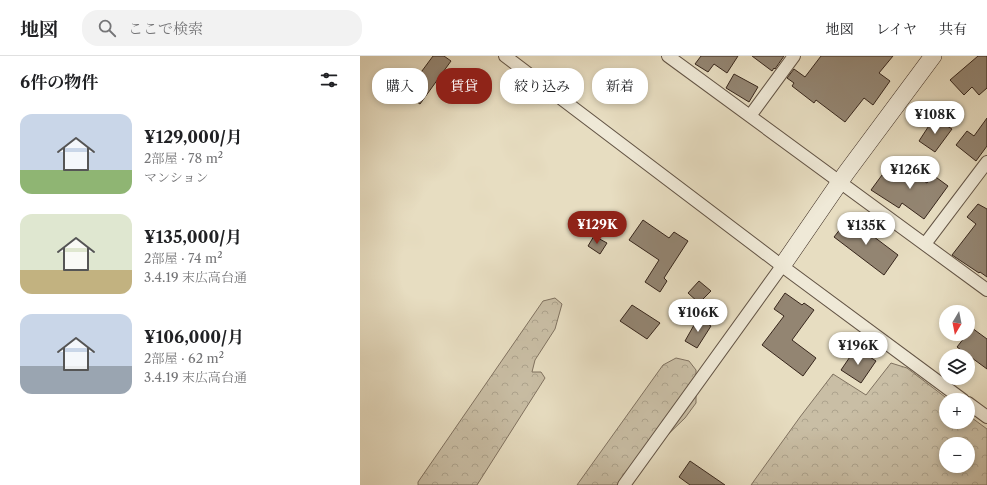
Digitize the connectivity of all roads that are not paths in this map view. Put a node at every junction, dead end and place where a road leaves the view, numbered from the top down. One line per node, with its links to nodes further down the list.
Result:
1 (505, 56): 10 (street)
2 (668, 56): 5 (street)
3 (794, 56): 5 (street)
4 (933, 56): 8 (street)
5 (750, 116): 8 (street)
6 (987, 162): 7 (street)
7 (983, 175): 9 (street)
8 (840, 182): 9 (street); 10 (street)
9 (925, 244): 11 (street)
10 (782, 266): 12 (street); 15 (street)
11 (987, 290)
12 (954, 393)
13 (975, 409): 14 (street)
14 (987, 418)
15 (624, 485)

